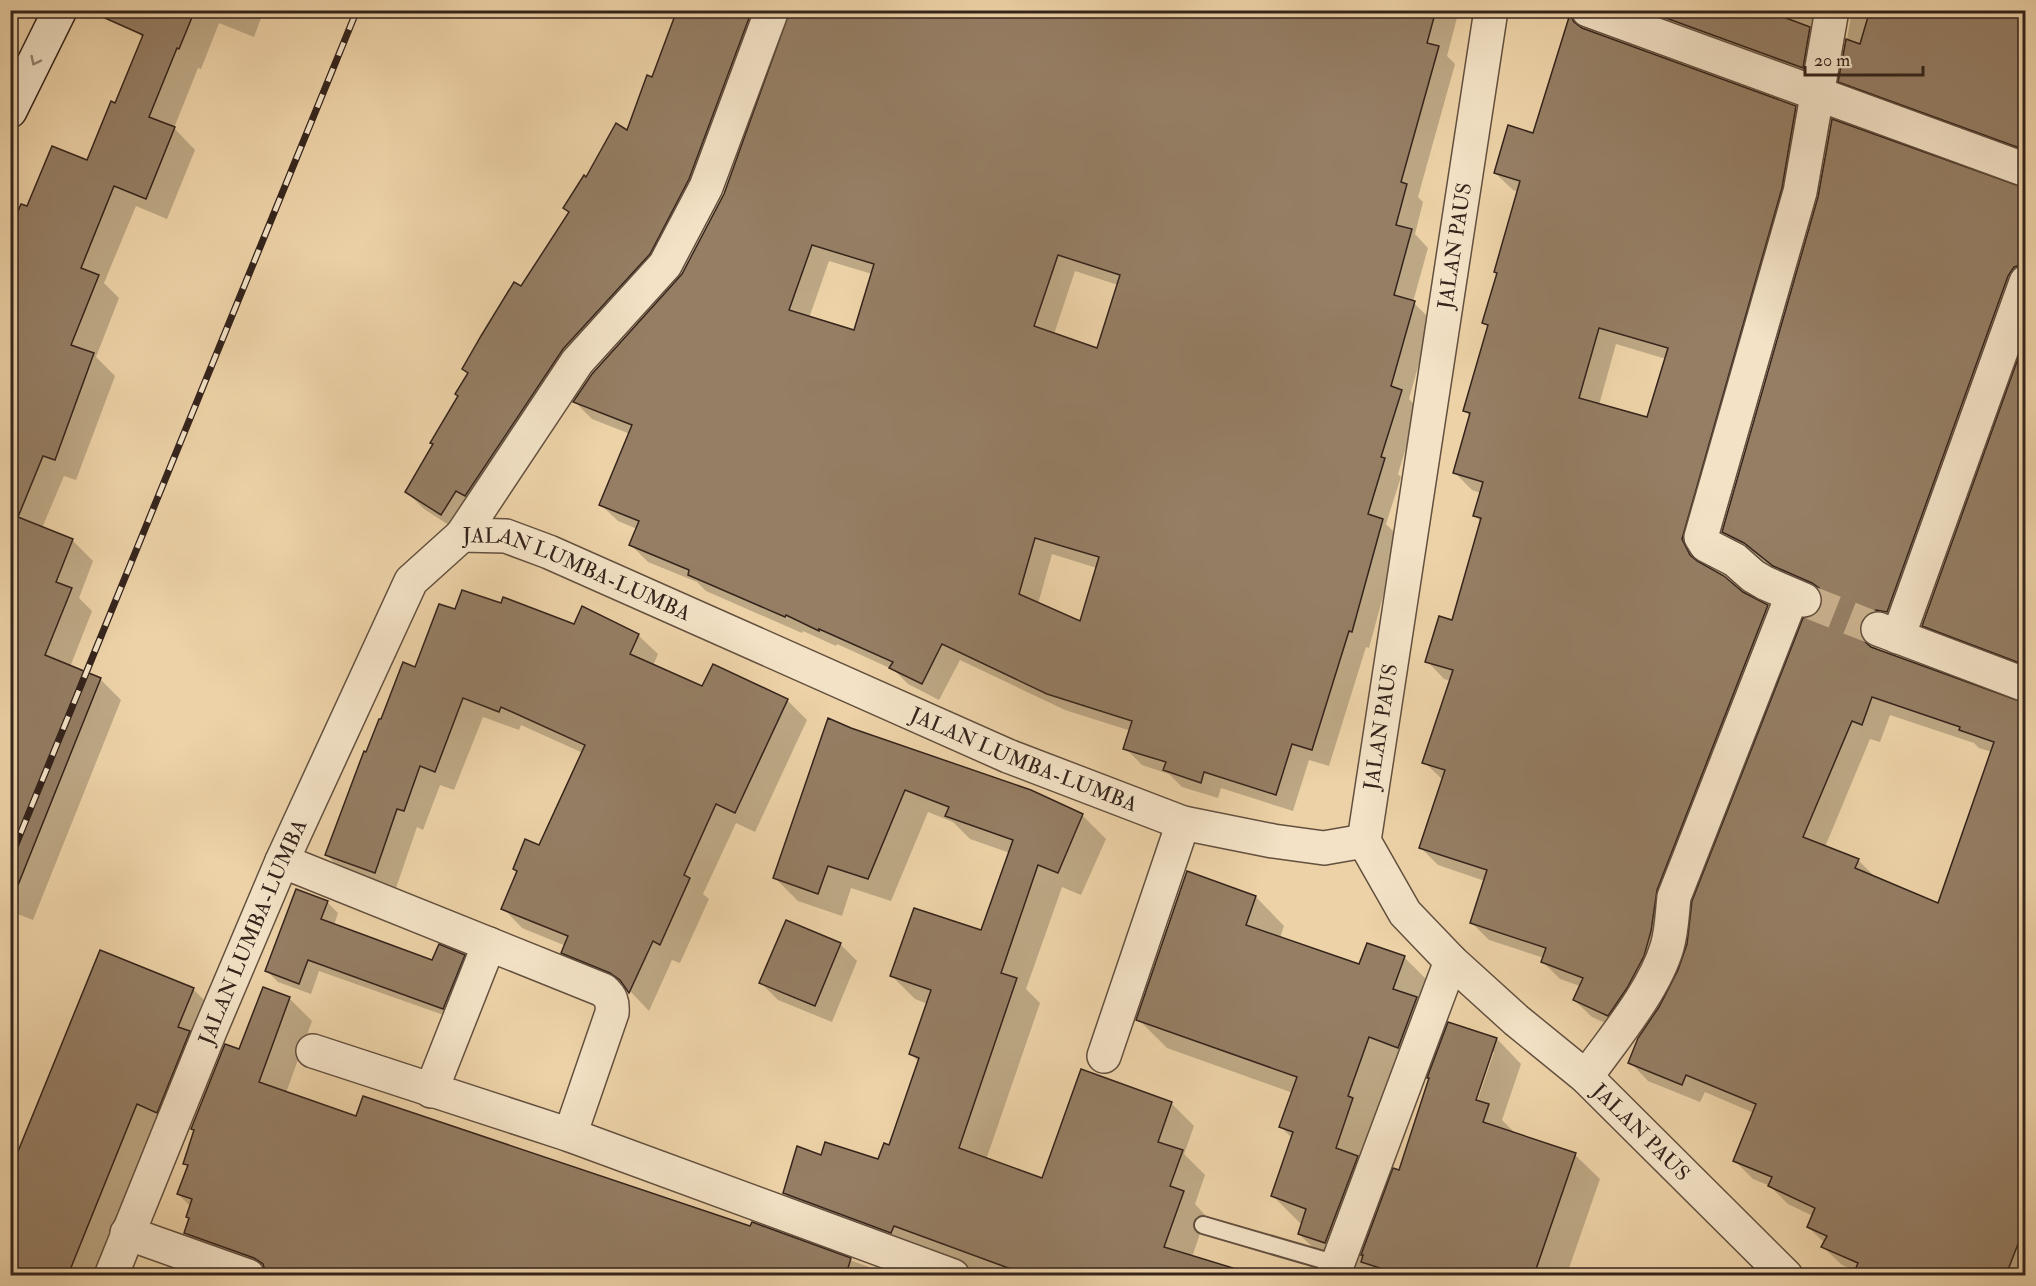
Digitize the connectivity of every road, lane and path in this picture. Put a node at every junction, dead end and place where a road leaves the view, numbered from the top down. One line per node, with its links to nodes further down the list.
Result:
1 (60, 10): 7 (street, one-way to 7)
2 (772, 10): 10 (street)
3 (1491, 10): 13 (street, JALAN PAUS)
4 (1588, 10): 6 (street)
5 (1832, 10): 6 (street)
6 (1818, 93): 8 (street); 19 (street)
7 (10, 111)
8 (2025, 170)
9 (2025, 282): 11 (street)
10 (462, 535): 12 (street, JALAN LUMBA-LUMBA); 14 (street, JALAN LUMBA-LUMBA)
11 (2025, 685)
12 (1184, 823): 13 (street, JALAN LUMBA-LUMBA); 18 (street)
13 (1364, 841): 16 (street, JALAN PAUS)
14 (282, 861): 15 (street); 23 (street, JALAN LUMBA-LUMBA)
15 (489, 944): 20 (street); 21 (street)
16 (1451, 961): 19 (street, JALAN PAUS); 24 (street)
17 (314, 1051): 20 (street)
18 (1104, 1056)
19 (1586, 1077): 28 (street, JALAN PAUS)
20 (431, 1091): 21 (street)
21 (570, 1135): 27 (street)
22 (1203, 1225): 24 (lane)
23 (127, 1233): 25 (street, JALAN LUMBA-LUMBA); 26 (street)
24 (1335, 1270)
25 (111, 1275)
26 (248, 1275)
27 (953, 1275)
28 (1786, 1275)

